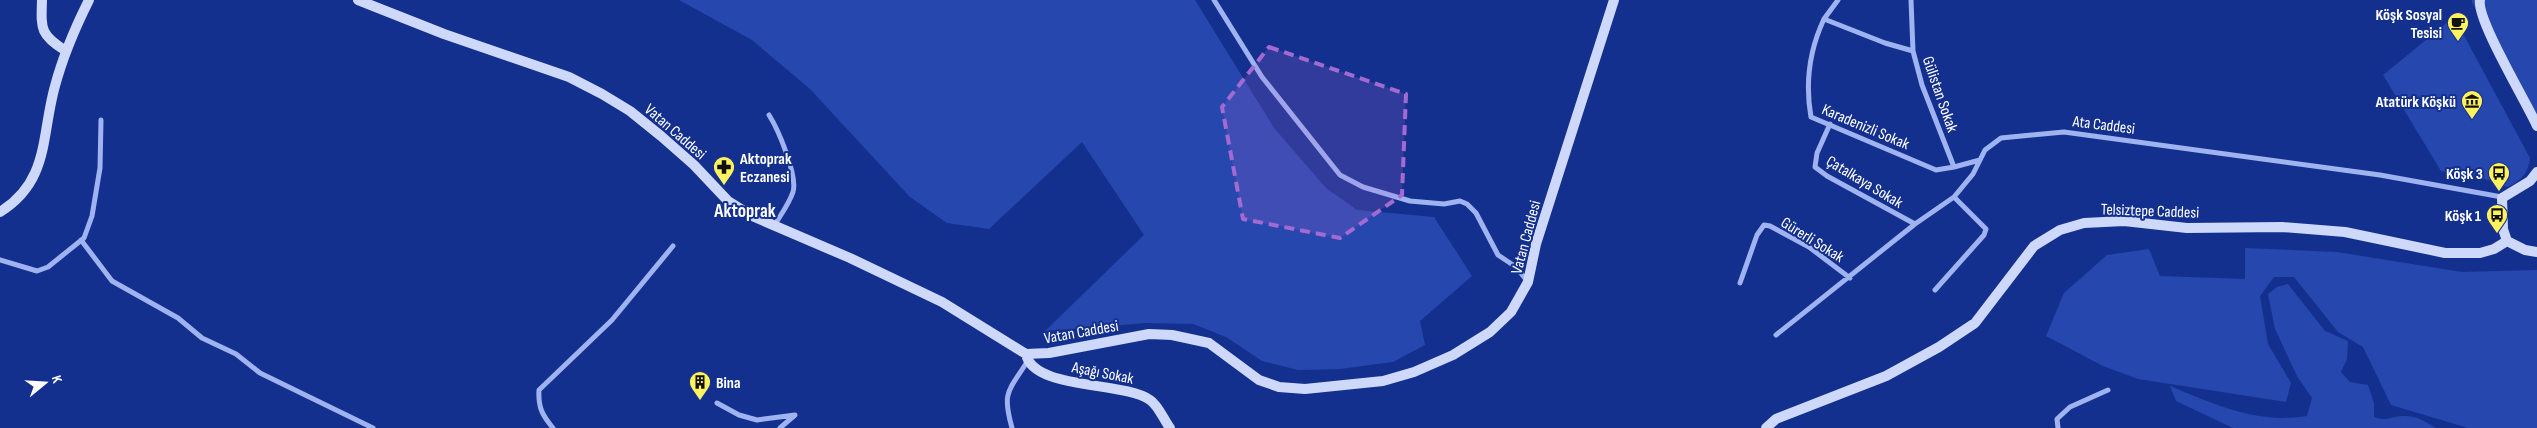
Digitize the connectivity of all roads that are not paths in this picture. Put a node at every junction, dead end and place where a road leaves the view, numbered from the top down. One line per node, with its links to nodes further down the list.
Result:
1 (42, 0): 10 (street)
2 (89, 0): 10 (street)
3 (358, 0): 23 (street, Vatan Caddesi)
4 (1214, 0): 30 (street)
5 (1614, 0): 30 (street, Vatan Caddesi)
6 (1838, 0): 9 (street)
7 (1910, 0): 11 (street, Gülistan Sokak)
8 (2480, 0): 15 (street)
9 (1824, 19): 11 (street); 14 (street, Karadenizli Sokak)
10 (66, 51): 21 (street)
11 (1913, 51): 17 (street, Gülistan Sokak)
12 (770, 115): 23 (street)
13 (101, 120): 24 (street)
14 (1830, 124): 17 (street, Karadenizli Sokak); 22 (street, Çatalkaya Sokak)
15 (2537, 126)
16 (1980, 160): 17 (street); 19 (street, Ata Caddesi); 20 (street, Ata Caddesi)
17 (1954, 167)
18 (2537, 172): 20 (street)
19 (1954, 197): 22 (street, Ata Caddesi); 32 (street)
20 (2502, 198): 25 (street)
21 (0, 212)
22 (1915, 224): 29 (street, Ata Caddesi)
23 (773, 227): 34 (street, Vatan Caddesi)
24 (81, 240): 28 (street); 37 (street)
25 (2507, 241): 27 (street); 42 (street, Telsiztepe Caddesi)
26 (673, 246): 38 (street)
27 (2537, 252)
28 (0, 260)
29 (1850, 278): 31 (street, Gürerli Sokak); 33 (street, Ata Caddesi)
30 (1528, 282): 34 (street, Vatan Caddesi)
31 (1740, 283)
32 (1936, 290)
33 (1776, 335)
34 (1026, 358): 40 (street); 41 (street, Aşağı Sokak)
35 (2108, 390): 43 (street)
36 (717, 403): 39 (street)
37 (373, 428)
38 (553, 428)
39 (780, 428)
40 (1012, 428)
41 (1170, 428)
42 (1766, 428)
43 (2058, 428)

